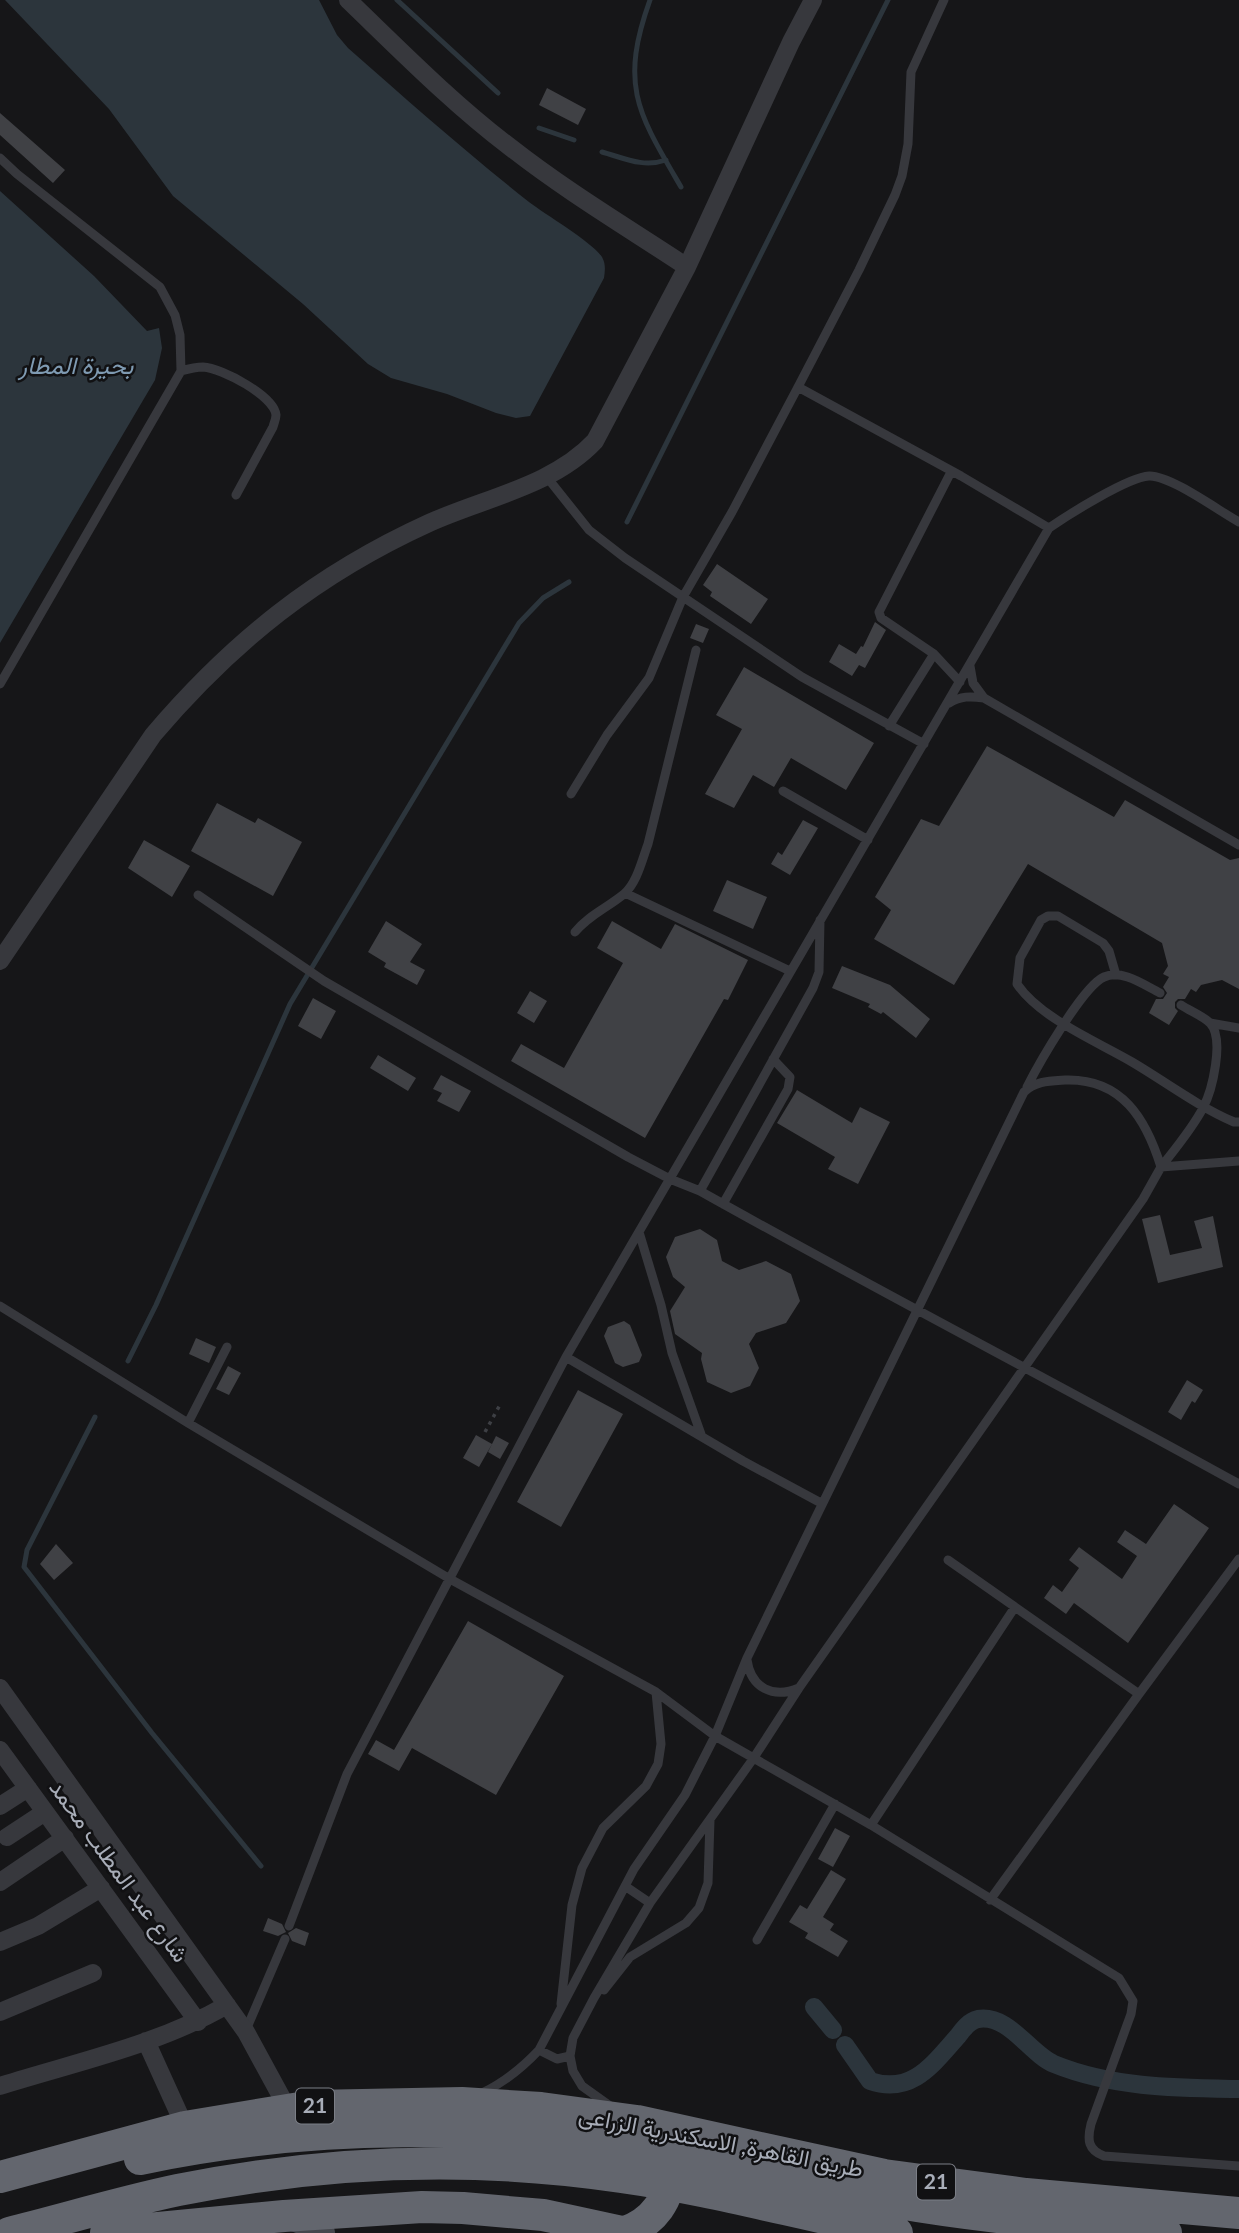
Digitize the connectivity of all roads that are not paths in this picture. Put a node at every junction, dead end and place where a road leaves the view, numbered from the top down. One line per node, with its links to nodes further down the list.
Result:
1 (348, 0): 5 (street)
2 (813, 0): 5 (street)
3 (944, 0): 7 (lane)
4 (0, 158): 6 (lane)
5 (687, 267): 9 (street)
6 (181, 371): 10 (lane); 18 (lane)
7 (798, 387): 8 (lane); 13 (lane)
8 (951, 472): 12 (lane); 15 (lane)
9 (546, 476): 13 (lane); 31 (street)
10 (236, 495)
11 (1239, 522): 12 (lane)
12 (1049, 528): 16 (lane)
13 (684, 597): 21 (lane); 24 (lane)
14 (696, 650): 27 (lane)
15 (934, 654): 17 (lane); 21 (lane)
16 (970, 663): 17 (lane); 19 (lane)
17 (960, 682): 20 (lane)
18 (0, 684)
19 (984, 698): 20 (lane); 26 (lane)
20 (947, 704): 22 (lane)
21 (889, 726): 22 (lane)
22 (924, 744): 25 (lane)
23 (783, 791): 25 (lane)
24 (571, 794)
25 (867, 841): 29 (lane)
26 (1239, 845)
27 (625, 893): 30 (lane); 32 (lane)
28 (198, 895): 45 (lane)
29 (820, 918): 32 (lane); 39 (lane)
30 (575, 932)
31 (0, 961)
32 (790, 971): 45 (lane)
33 (1116, 975): 34 (lane); 36 (lane); 36 (lane)
34 (1160, 993)
35 (1181, 1005): 37 (lane)
36 (1065, 1023): 40 (lane); 41 (lane)
37 (1210, 1023): 38 (lane); 41 (lane)
38 (1239, 1028)
39 (774, 1059): 46 (lane); 47 (lane)
40 (1024, 1092): 44 (lane); 50 (lane)
41 (1203, 1108): 42 (lane); 44 (lane)
42 (1239, 1122)
43 (1236, 1164): 44 (lane)
44 (1161, 1167): 53 (lane)
45 (670, 1179): 46 (lane); 48 (lane)
46 (700, 1191): 47 (lane)
47 (723, 1204): 50 (lane)
48 (639, 1232): 52 (lane); 55 (lane)
49 (0, 1306): 54 (lane)
50 (916, 1310): 53 (lane); 57 (lane)
51 (227, 1347): 54 (lane)
52 (566, 1357): 55 (lane); 60 (lane)
53 (1024, 1368): 56 (lane); 64 (lane)
54 (188, 1423): 60 (lane)
55 (702, 1437): 57 (lane)
56 (1239, 1484)
57 (821, 1503): 62 (lane)
58 (1239, 1559): 66 (lane)
59 (948, 1560): 61 (lane)
60 (450, 1579): 65 (lane); 83 (lane)
61 (1015, 1607): 66 (lane); 75 (lane)
62 (747, 1658): 64 (lane); 67 (lane)
63 (0, 1688): 88 (street)
64 (799, 1688): 69 (lane)
65 (656, 1692): 67 (lane); 89 (lane)
66 (1139, 1694): 81 (lane)
67 (715, 1736): 69 (lane); 79 (lane)
68 (0, 1749): 70 (street, شارع عبد المطلب محمد)
69 (753, 1759): 71 (lane); 74 (lane)
70 (28, 1788): 72 (street); 73 (street, شارع عبد المطلب محمد)
71 (835, 1804): 75 (lane); 85 (lane)
72 (0, 1806)
73 (45, 1812): 76 (street); 77 (street, شارع عبد المطلب محمد)
74 (710, 1820): 82 (lane); 91 (lane)
75 (871, 1825): 81 (lane)
76 (7, 1837)
77 (65, 1838): 78 (street); 80 (street, شارع عبد المطلب محمد)
78 (0, 1882)
79 (625, 1886): 82 (lane); 89 (lane)
80 (101, 1888): 86 (street); 92 (street, شارع عبد المطلب محمد)
81 (990, 1900): 103 (lane)
82 (650, 1903): 91 (lane)
83 (289, 1926)
84 (285, 1939): 93 (lane)
85 (757, 1940)
86 (0, 1942)
87 (93, 1973): 90 (street)
88 (227, 2005): 92 (street); 93 (street)
89 (560, 2010): 95 (lane)
90 (0, 2012)
91 (584, 2016): 96 (lane)
92 (198, 2022): 94 (street)
93 (246, 2032): 99 (street)
94 (146, 2040): 97 (street); 101 (street)
95 (539, 2050): 96 (lane); 98 (lane)
96 (570, 2056): 100 (lane)
97 (0, 2086)
98 (461, 2103): 99 (highway, طريق القاهرة, الاسكندرية الزراعى / 21); 100 (highway, طريق القاهرة, الاسكندرية الزراعى / 21)
99 (289, 2111): 101 (highway, طريق القاهرة, الاسكندرية الزراعى / 21)
100 (637, 2121): 106 (highway, طريق القاهرة, الاسكندرية الزراعى / 21); 112 (highway)
101 (185, 2127): 102 (highway, طريق القاهرة, الاسكندرية الزراعى / 21)
102 (150, 2137): 104 (highway, طريق القاهرة, الاسكندرية الزراعى / 21); 108 (highway)
103 (1239, 2166)
104 (0, 2177)
105 (0, 2196): 114 (highway)
106 (1239, 2213)
107 (284, 2216): 108 (highway); 111 (main road); 112 (highway)
108 (163, 2226): 110 (highway)
109 (9, 2233): 113 (highway)
110 (106, 2233)
111 (323, 2233)
112 (623, 2233)
113 (897, 2233)
114 (1166, 2233)

